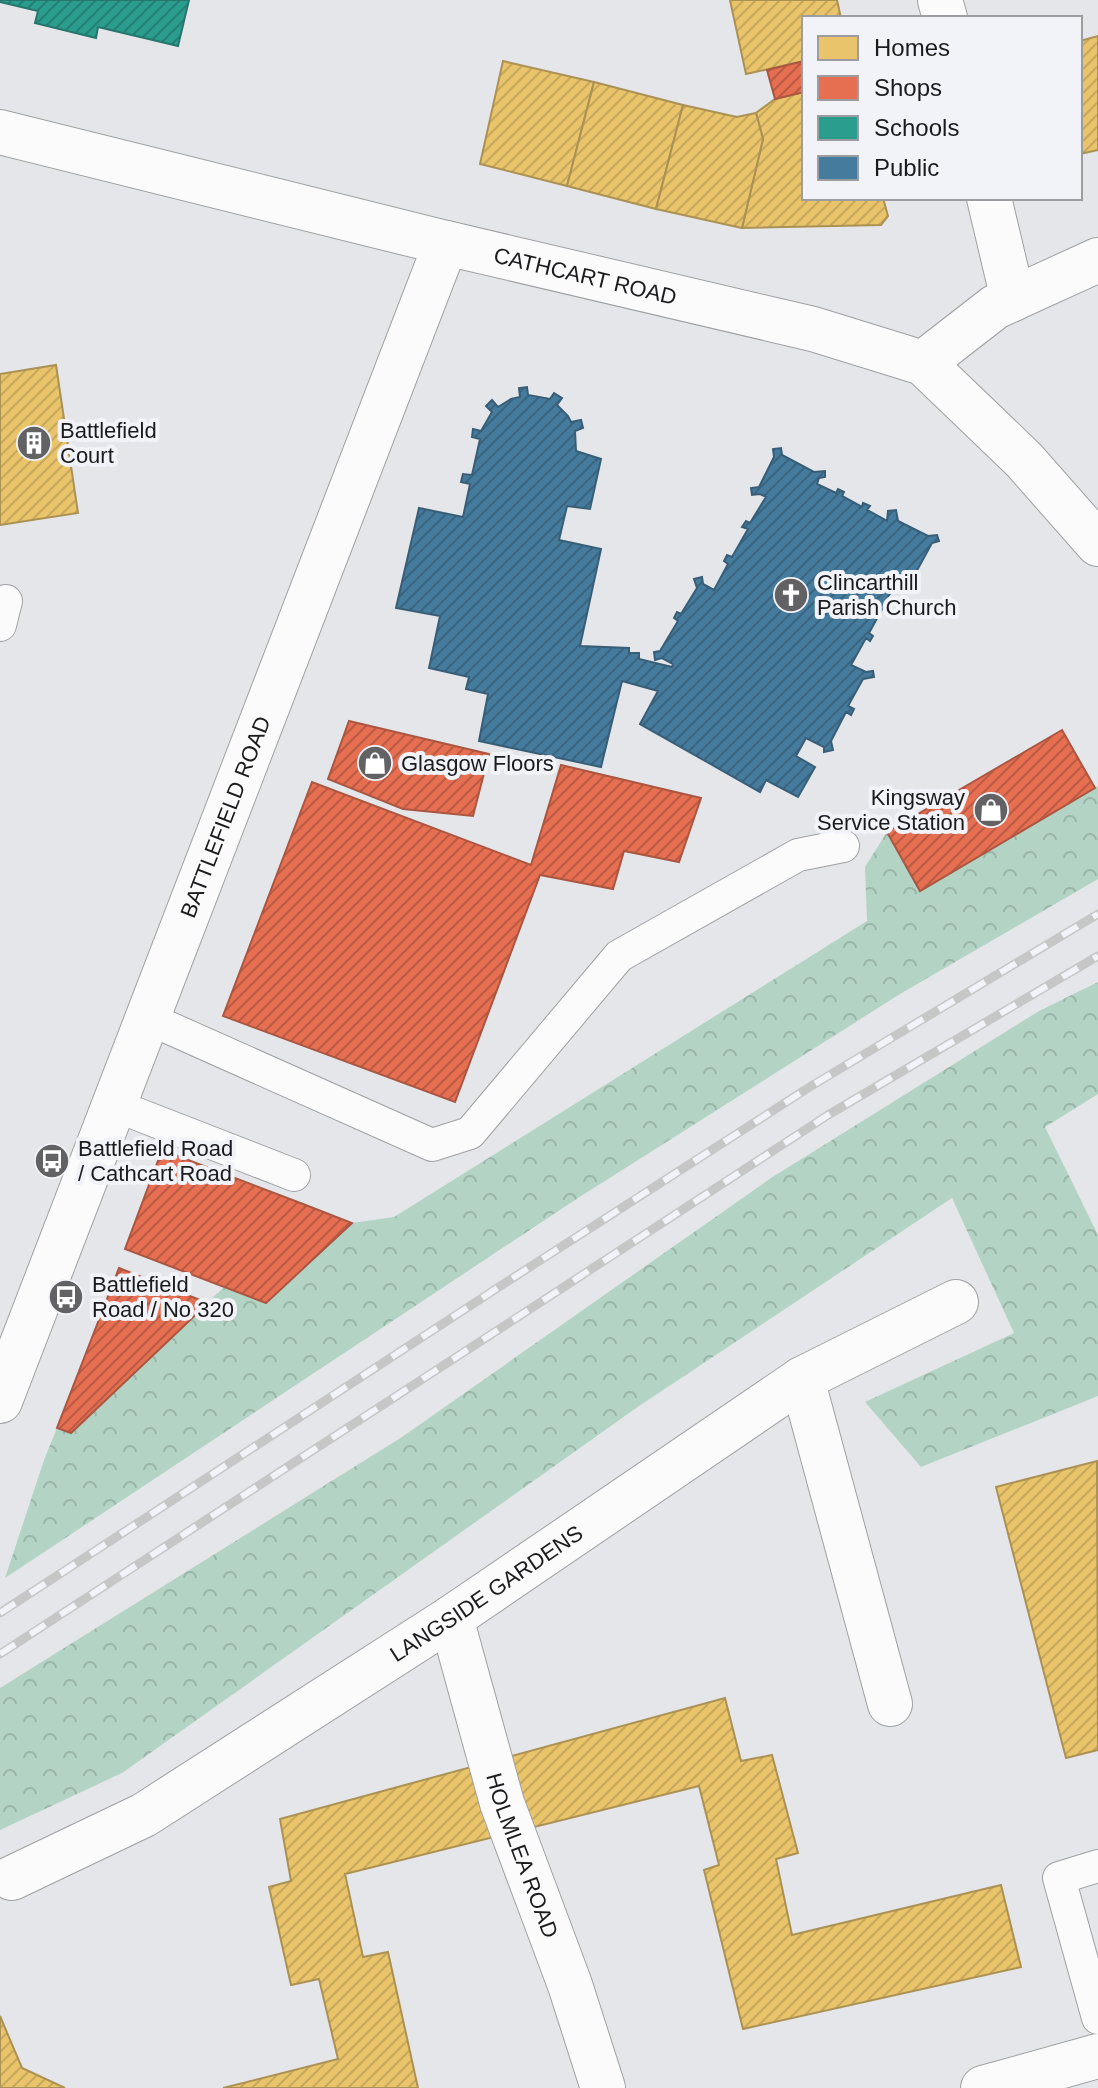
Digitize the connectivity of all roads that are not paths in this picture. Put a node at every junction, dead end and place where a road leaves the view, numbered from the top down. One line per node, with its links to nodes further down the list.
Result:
1 (0, 132): 3 (street, CATHCART ROAD)
2 (989, 200): 5 (street)
3 (446, 243): 6 (street, CATHCART ROAD); 9 (street, BATTLEFIELD ROAD)
4 (1098, 260): 5 (street)
5 (1013, 299): 6 (street)
6 (923, 363): 7 (street, CATHCART ROAD)
7 (1098, 544)
8 (843, 846): 9 (lane)
9 (147, 1018): 10 (street, BATTLEFIELD ROAD)
10 (114, 1105): 11 (lane); 14 (street, BATTLEFIELD ROAD)
11 (294, 1175)
12 (956, 1302): 13 (street, LANGSIDE GARDENS)
13 (802, 1379): 15 (street, LANGSIDE GARDENS); 16 (street)
14 (2, 1398)
15 (451, 1618): 18 (street, LANGSIDE GARDENS); 21 (street, HOLMLEA ROAD)
16 (890, 1704)
17 (1098, 1866): 19 (lane)
18 (12, 1878)
19 (1098, 2018)
20 (1098, 2056): 22 (street)
21 (603, 2088)
22 (983, 2088)

